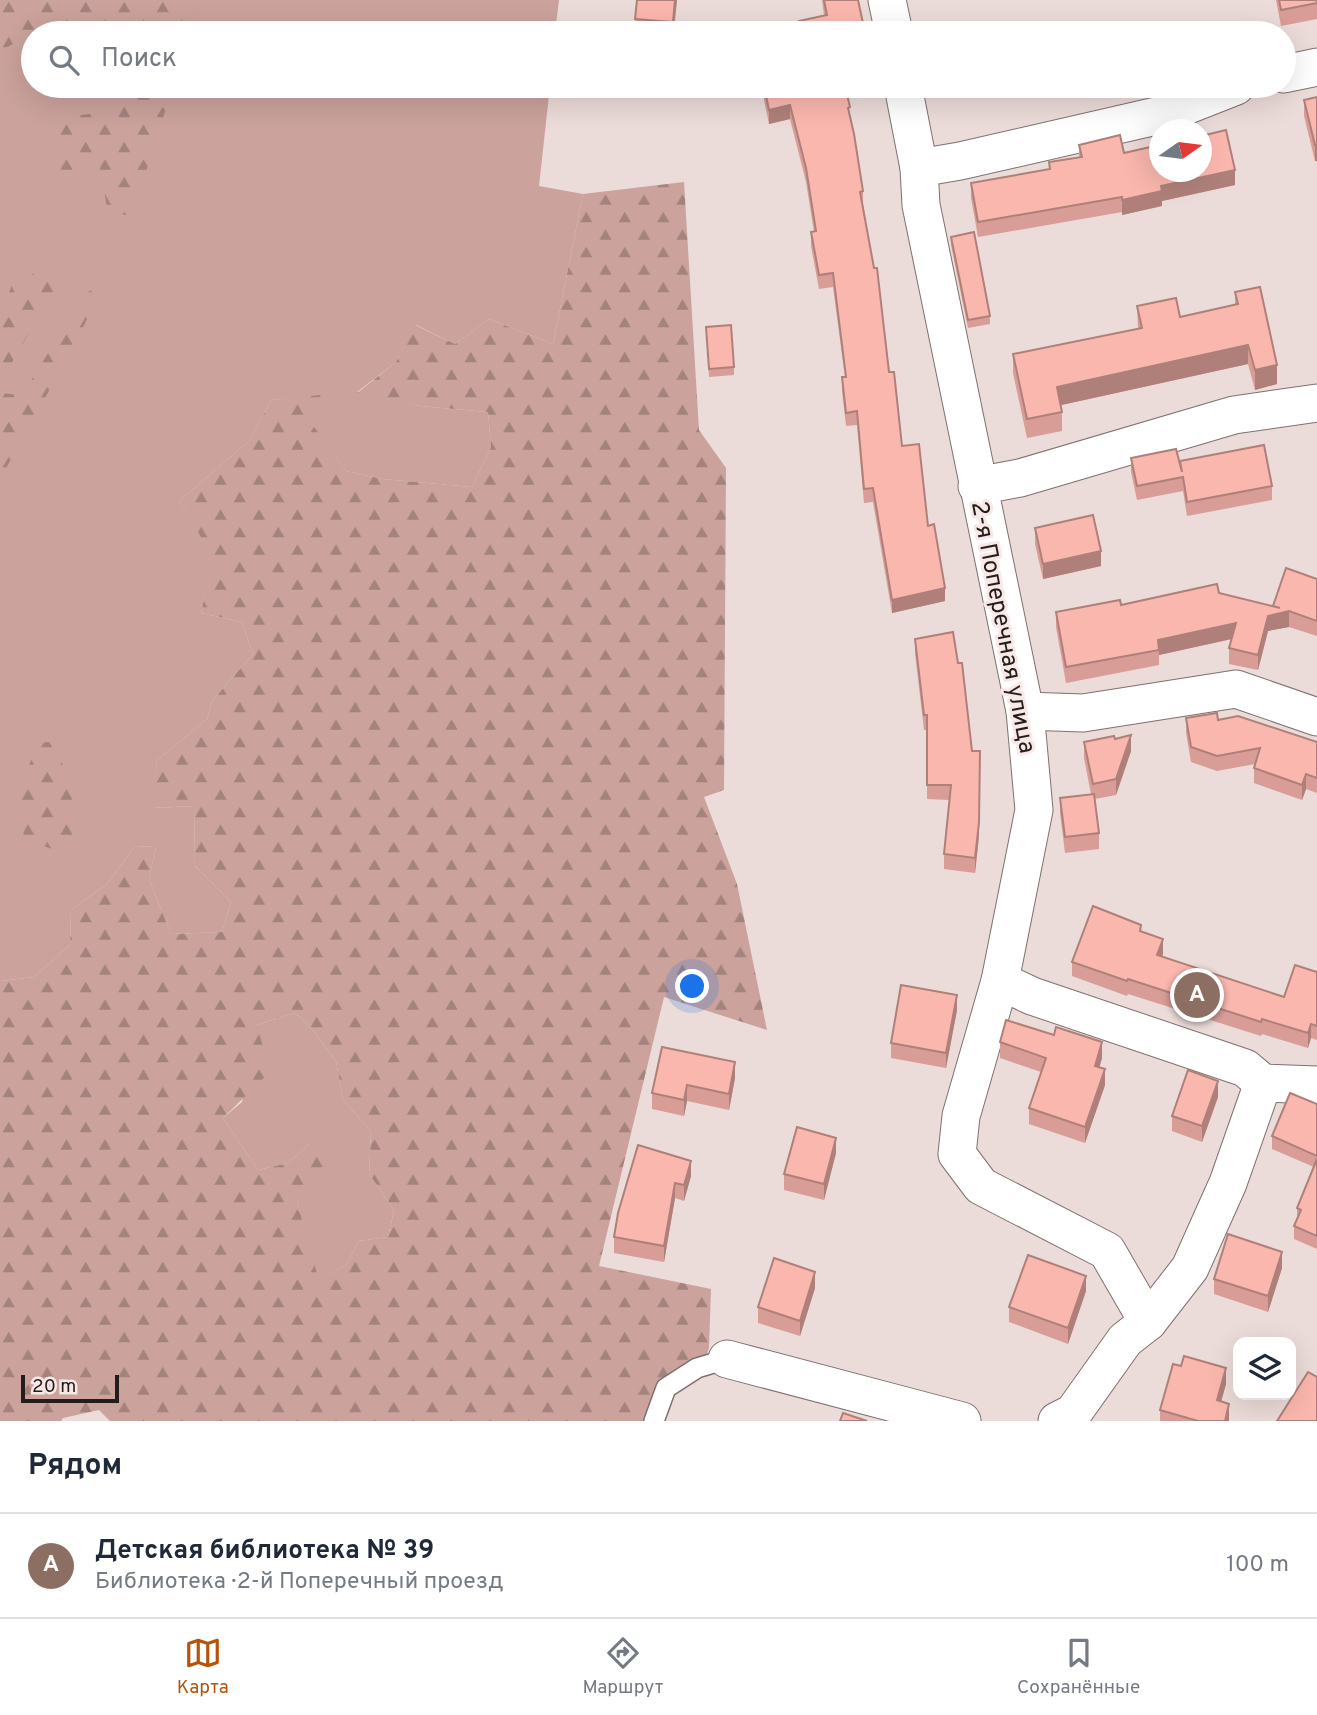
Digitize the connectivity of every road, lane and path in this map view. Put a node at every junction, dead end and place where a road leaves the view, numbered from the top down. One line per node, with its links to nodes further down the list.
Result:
1 (887, 0): 2 (street)
2 (891, 21)
3 (1317, 67): 4 (street)
4 (1296, 71)
5 (906, 98): 7 (street, 2-я Поперечная улица)
6 (1206, 98): 7 (street)
7 (919, 168): 9 (street, 2-я Поперечная улица)
8 (1317, 403): 9 (street)
9 (977, 486): 10 (street, 2-я Поперечная улица)
10 (1025, 711): 11 (street); 12 (street, 2-я Поперечная улица)
11 (1317, 717)
12 (1000, 981): 13 (street); 15 (street, 2-я Поперечная улица)
13 (1262, 1083): 14 (street); 15 (street)
14 (1317, 1085)
15 (1148, 1322): 17 (street)
16 (727, 1359): 18 (lane); 19 (street)
17 (1069, 1418)
18 (654, 1421)
19 (962, 1421)

